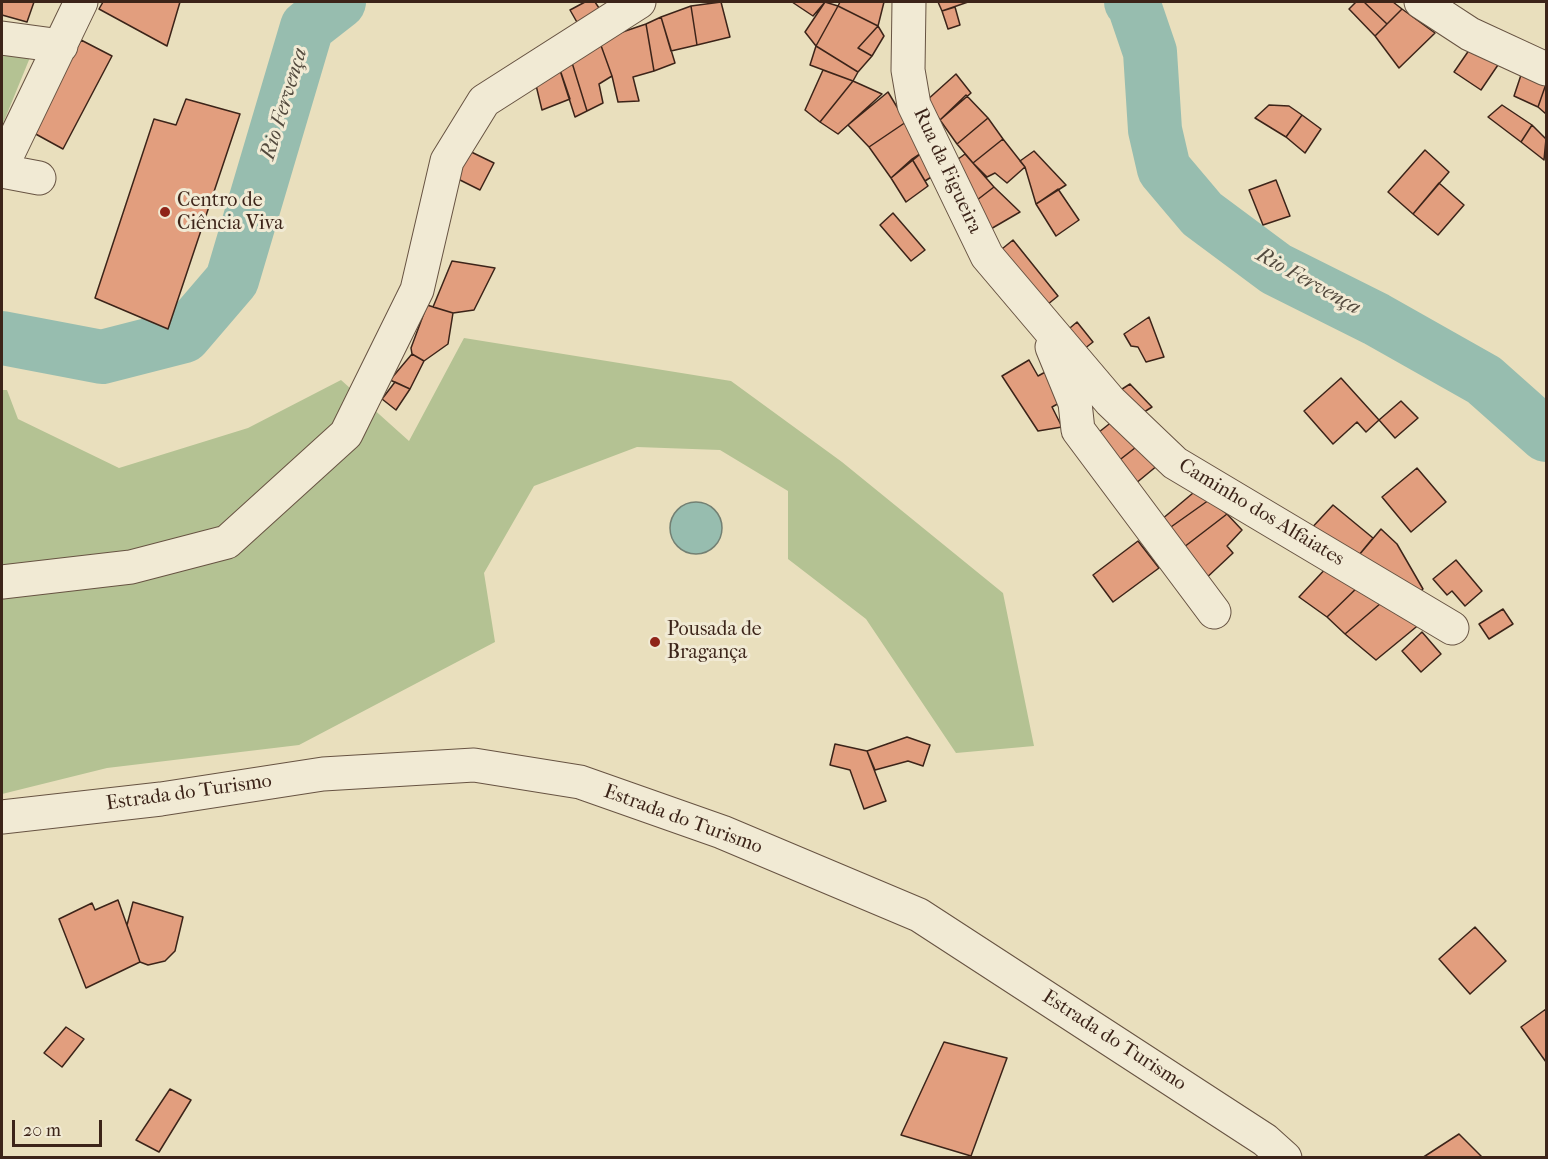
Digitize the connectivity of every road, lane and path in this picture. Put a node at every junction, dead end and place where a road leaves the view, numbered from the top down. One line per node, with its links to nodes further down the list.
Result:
1 (81, 2): 6 (street)
2 (639, 2): 11 (street)
3 (909, 2): 10 (street, Rua da Figueira)
4 (1421, 2): 7 (street)
5 (2, 38): 6 (street)
6 (61, 46): 8 (street)
7 (1546, 69)
8 (2, 168): 9 (street)
9 (39, 178)
10 (1041, 320): 12 (street); 13 (street, Caminho dos Alfaiates)
11 (2, 582)
12 (1214, 612)
13 (1452, 628)
14 (2, 817): 15 (street, Estrada do Turismo)
15 (1284, 1158)

